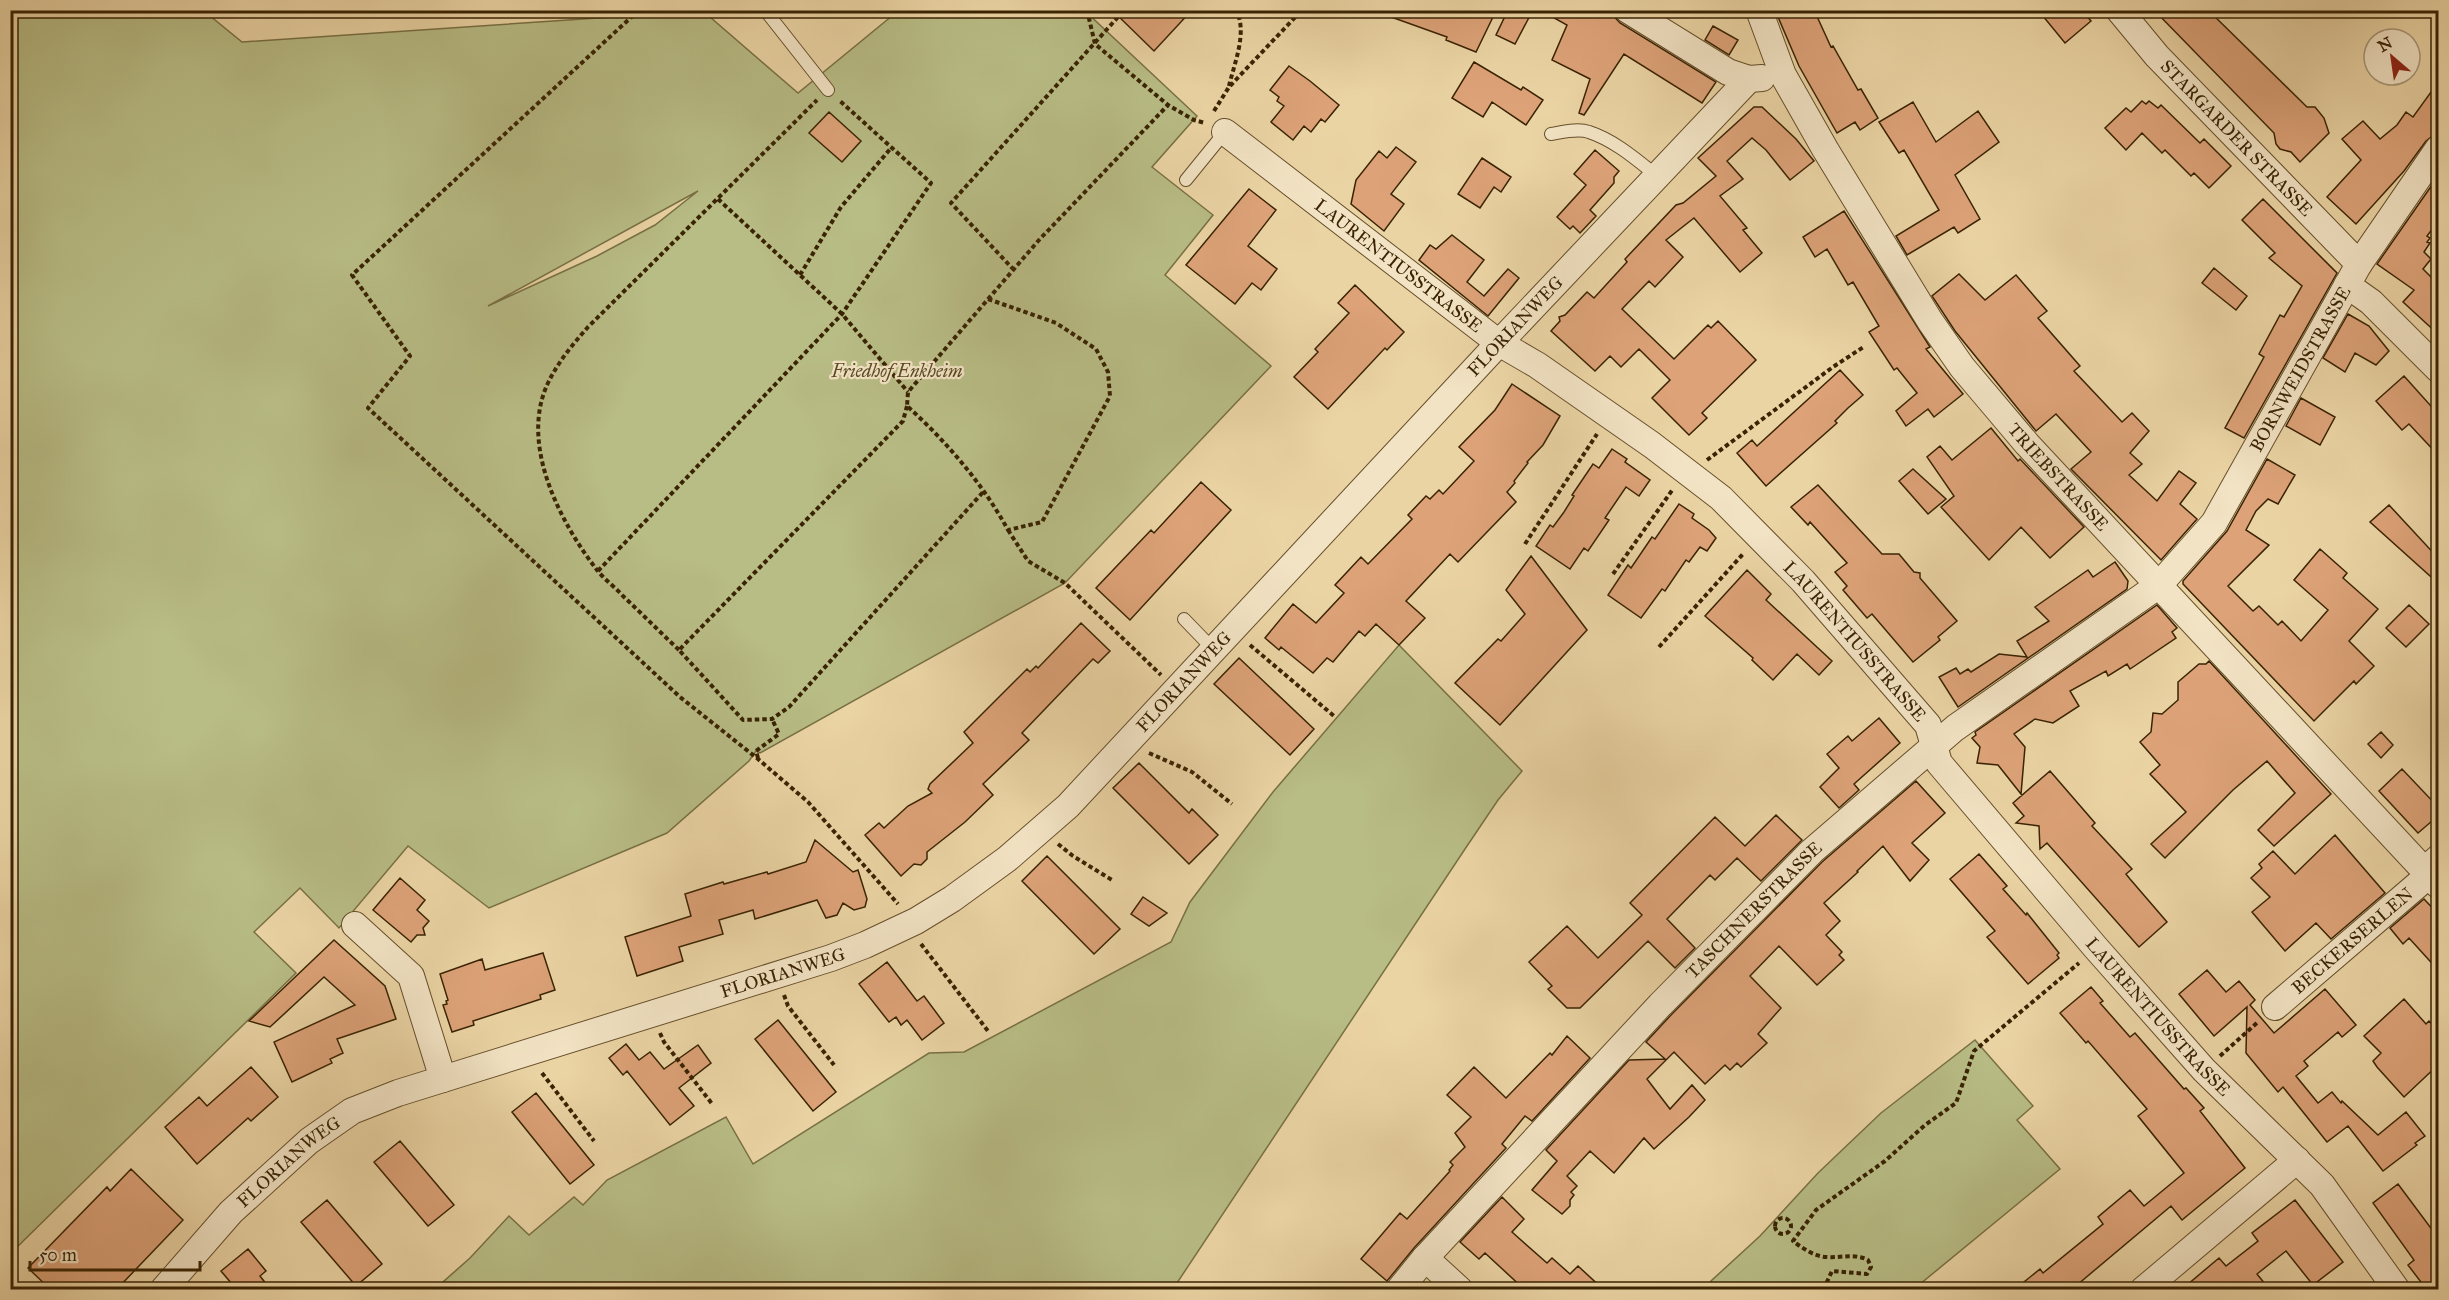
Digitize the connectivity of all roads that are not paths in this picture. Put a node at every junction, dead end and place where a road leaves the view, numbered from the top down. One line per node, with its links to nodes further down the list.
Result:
1 (765, 10): 7 (lane)
2 (1628, 10): 6 (street)
3 (1759, 10): 5 (street, TRIEBSTRASSE)
4 (2119, 10): 13 (street, STARGARDER STRASSE)
5 (1783, 75): 6 (street); 16 (street, TRIEBSTRASSE)
6 (1749, 79): 11 (street, FLORIANWEG)
7 (828, 90)
8 (1215, 128): 12 (lane); 14 (street, LAURENTIUSSTRASSE)
9 (1551, 134): 11 (lane)
10 (2439, 149): 13 (street, BORNWEIDSTRASSE)
11 (1657, 176): 14 (street, FLORIANWEG)
12 (1186, 180)
13 (2353, 274): 15 (street, STARGARDER STRASSE); 16 (street, BORNWEIDSTRASSE)
14 (1499, 344): 18 (street, FLORIANWEG); 19 (street, LAURENTIUSSTRASSE)
15 (2439, 369)
16 (2159, 585): 19 (street, TASCHNERSTRASSE); 20 (street, TRIEBSTRASSE)
17 (1184, 620): 18 (lane)
18 (1214, 650): 23 (street, FLORIANWEG)
19 (1934, 746): 24 (street, LAURENTIUSSTRASSE); 25 (street, TASCHNERSTRASSE)
20 (2432, 868): 22 (street, BECKERSERLEN)
21 (355, 925): 23 (street)
22 (2275, 1007)
23 (443, 1079): 26 (street, FLORIANWEG)
24 (2297, 1160): 29 (street); 30 (street, LAURENTIUSSTRASSE)
25 (1425, 1258): 27 (street, TASCHNERSTRASSE); 28 (street)
26 (163, 1290)
27 (1399, 1290)
28 (1460, 1290)
29 (2143, 1290)
30 (2397, 1290)

